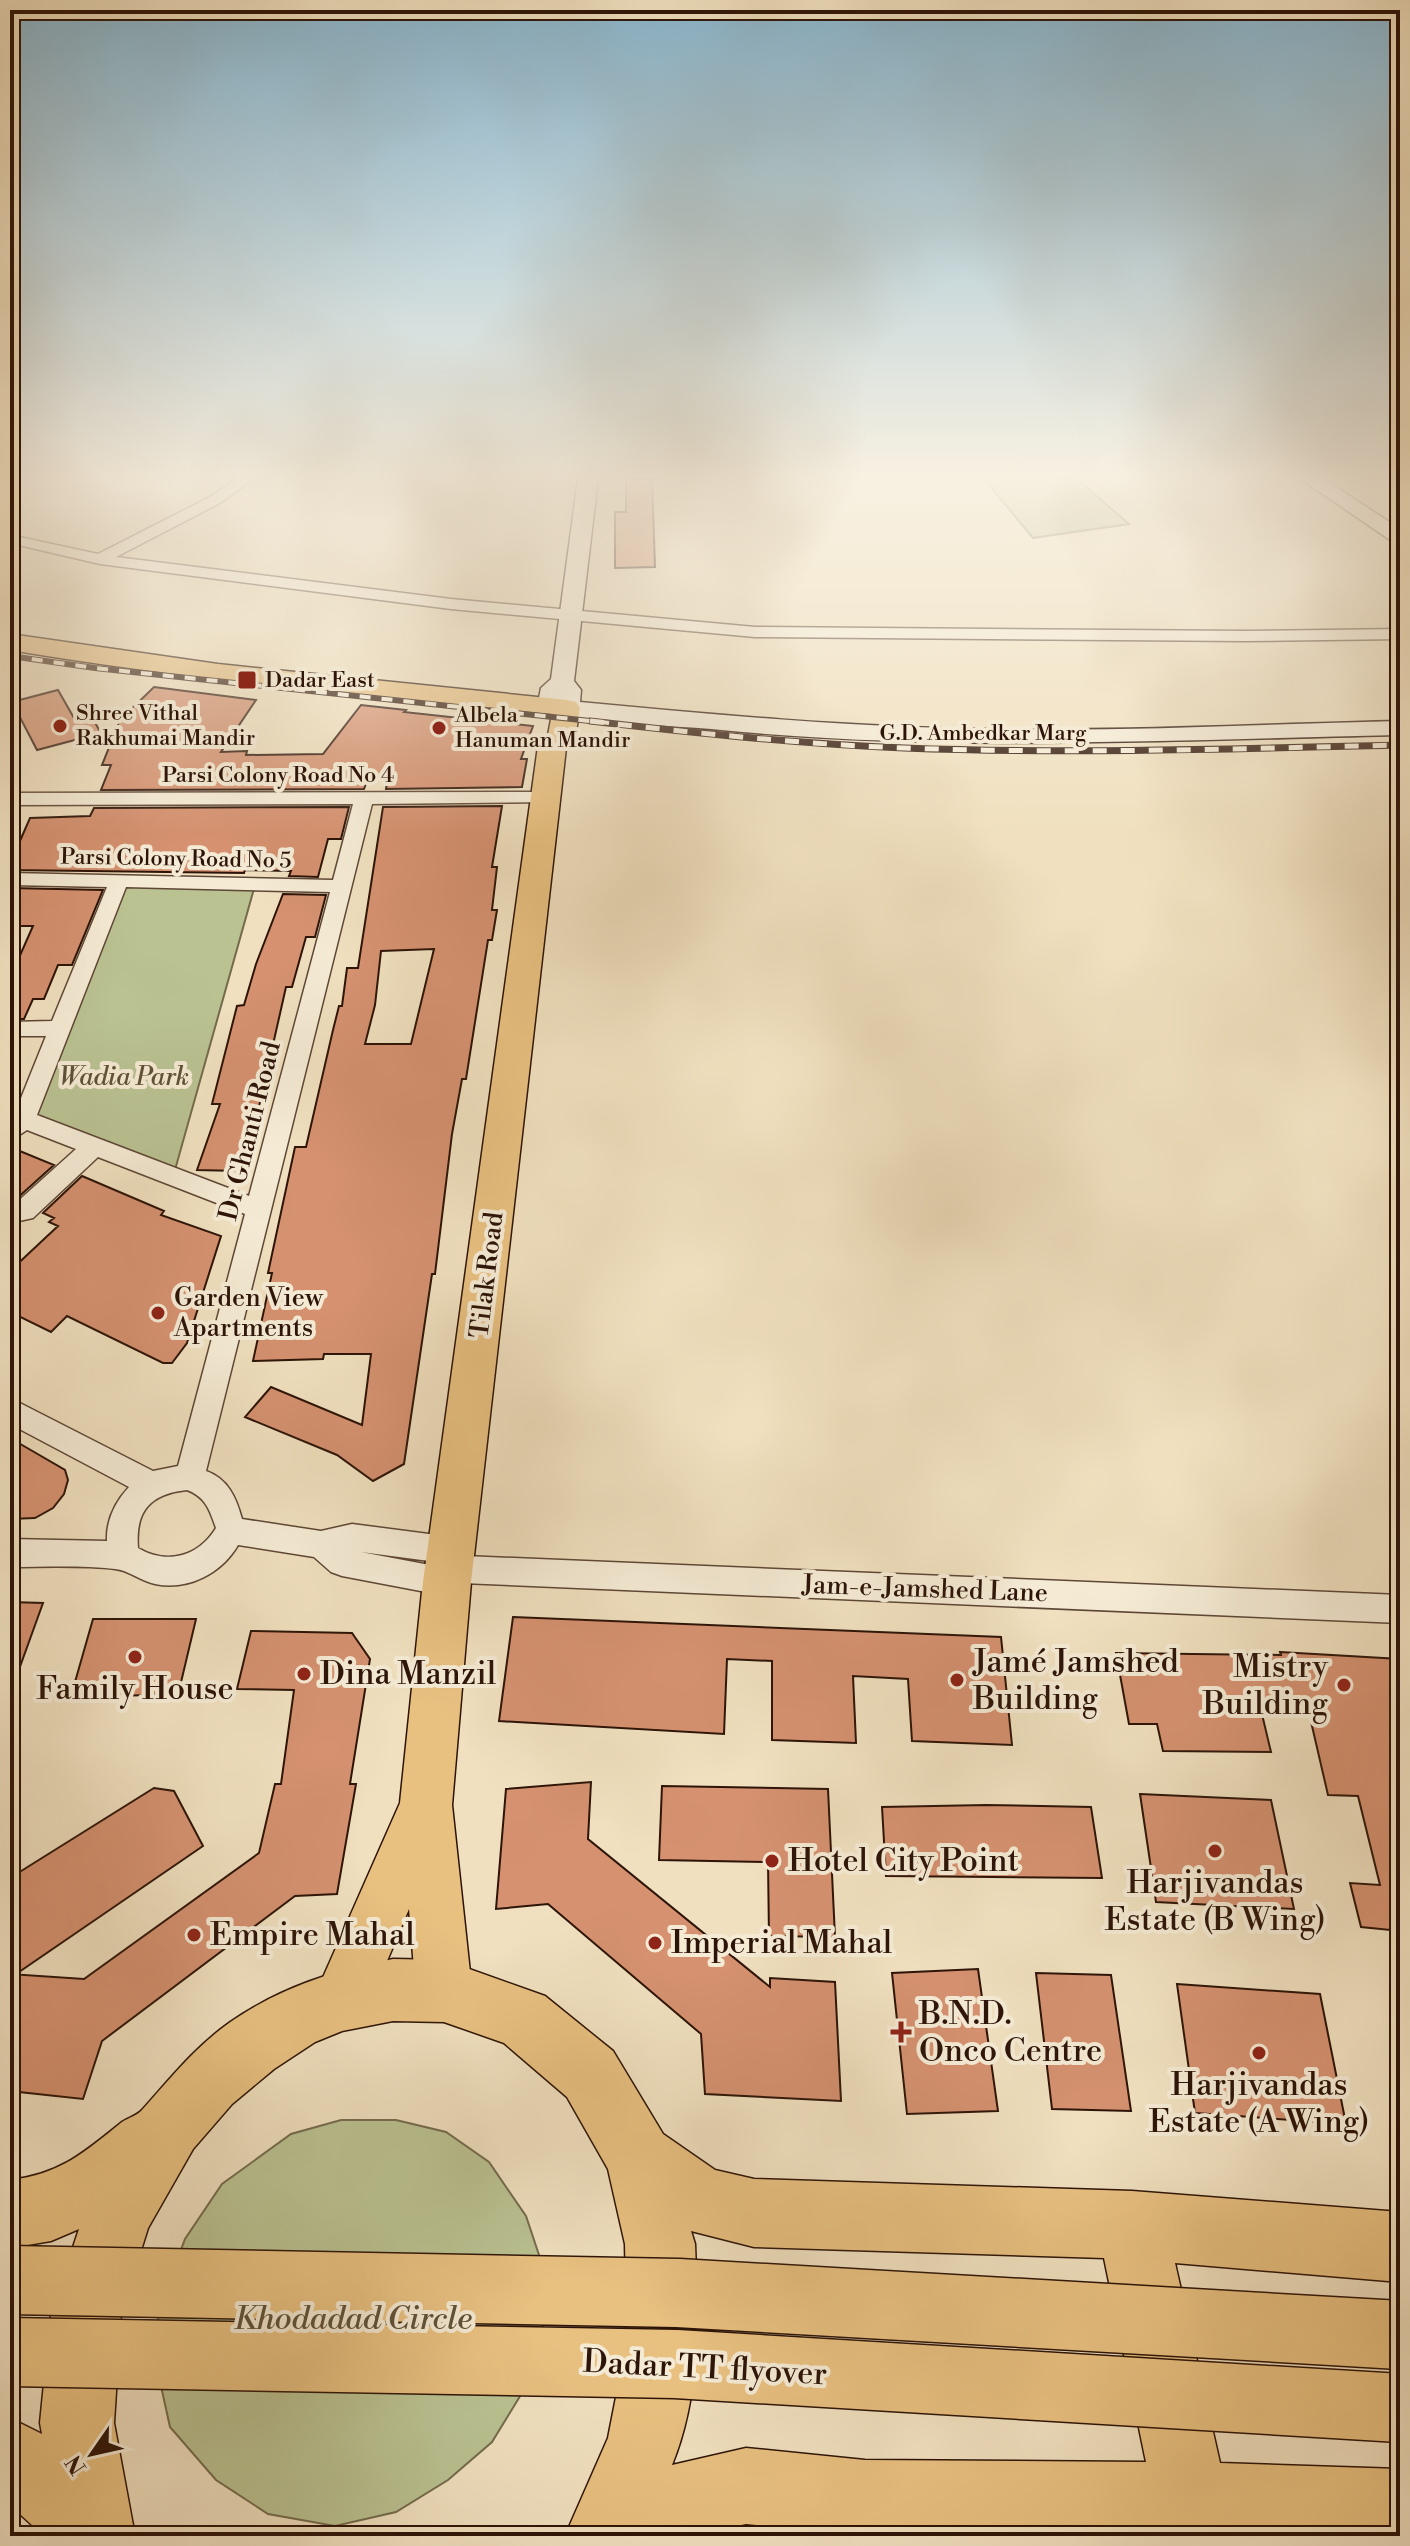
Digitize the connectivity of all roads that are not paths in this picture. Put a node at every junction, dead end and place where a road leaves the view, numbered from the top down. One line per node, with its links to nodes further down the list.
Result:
1 (403, 598): 3 (street)
2 (574, 598): 3 (main road)
3 (572, 614): 4 (street); 6 (main road)
4 (1400, 634)
5 (16, 651): 6 (main road)
6 (562, 713): 7 (main road, G.D. Ambedkar Marg); 8 (main road, Tilak Road)
7 (1399, 734)
8 (547, 798): 10 (street, Parsi Colony Road No 4); 27 (main road, Tilak Road)
9 (17, 799): 10 (street, Parsi Colony Road No 4); 11 (street)
10 (364, 799): 14 (street, Dr Ghanti Road)
11 (10, 823)
12 (10, 879): 13 (street, Parsi Colony Road No 5)
13 (119, 881): 14 (street, Parsi Colony Road No 5); 15 (street)
14 (341, 886): 19 (street, Dr Ghanti Road)
15 (61, 1028): 16 (street); 17 (street)
16 (10, 1029)
17 (15, 1121): 18 (street)
18 (94, 1147): 19 (street); 20 (street)
19 (259, 1210): 22 (street, Dr Ghanti Road)
20 (10, 1214)
21 (10, 1410): 23 (street)
22 (190, 1476): 23 (street); 24 (street)
23 (152, 1485): 26 (street)
24 (231, 1530): 26 (street); 27 (street, Jam-e-Jamshed Lane)
25 (10, 1553): 26 (street)
26 (123, 1555)
27 (449, 1567): 28 (street, Jam-e-Jamshed Lane); 29 (main road, Tilak Road)
28 (1400, 1609)
29 (426, 1805): 30 (main road, Tilak Road); 31 (main road, Tilak Road)
30 (444, 1991): 31 (highway); 33 (highway)
31 (342, 2000): 32 (highway)
32 (170, 2126): 34 (highway); 44 (highway)
33 (639, 2158): 35 (highway); 45 (highway)
34 (10, 2214)
35 (1132, 2225): 36 (highway); 42 (highway)
36 (1400, 2247)
37 (10, 2280): 38 (highway, bridge)
38 (1400, 2335)
39 (10, 2352): 40 (highway, Dadar TT flyover, bridge)
40 (1400, 2408)
41 (10, 2455): 44 (highway)
42 (1191, 2500): 43 (highway); 45 (highway)
43 (1400, 2507)
44 (96, 2533)
45 (606, 2536)

